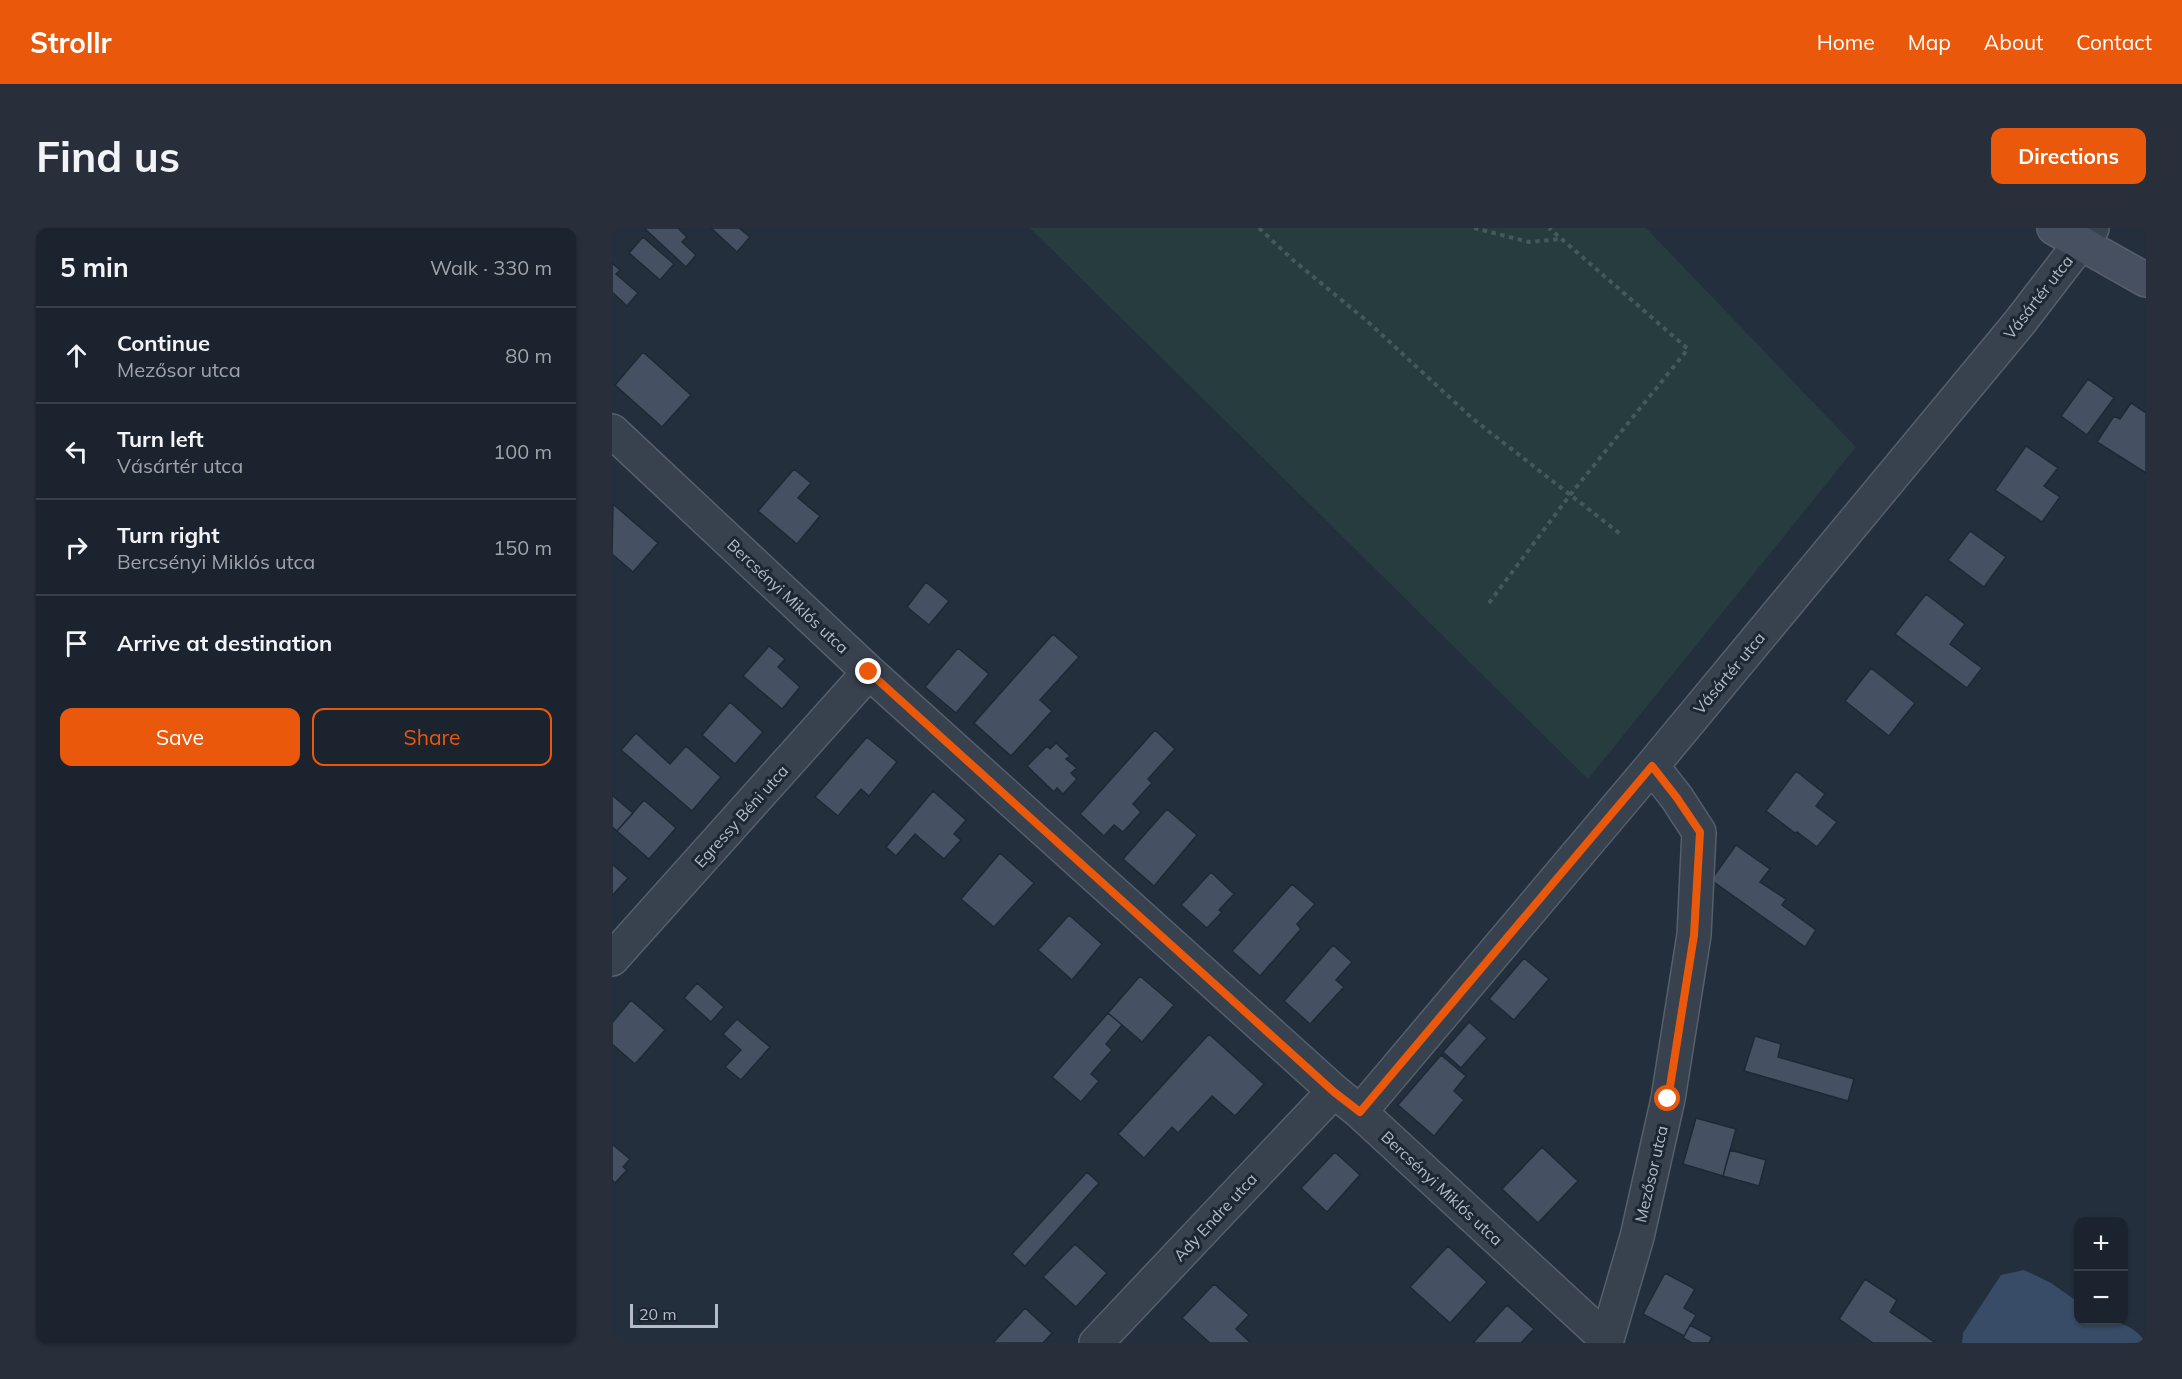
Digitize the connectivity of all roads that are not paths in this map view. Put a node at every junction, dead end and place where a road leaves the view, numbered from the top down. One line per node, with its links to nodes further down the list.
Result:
1 (2075, 233): 2 (main road); 5 (street, Vásártér utca)
2 (2146, 280)
3 (612, 431): 4 (street, Bercsényi Miklós utca)
4 (869, 672): 6 (street, Egressy Béni utca); 7 (street, Bercsényi Miklós utca)
5 (1652, 766): 8 (street, Vásártér utca); 9 (street, Mezősor utca)
6 (612, 959)
7 (1334, 1092): 8 (street, Bercsényi Miklós utca); 10 (street, Ady Endre utca)
8 (1360, 1112): 9 (street, Bercsényi Miklós utca)
9 (1606, 1341)
10 (1096, 1343)

